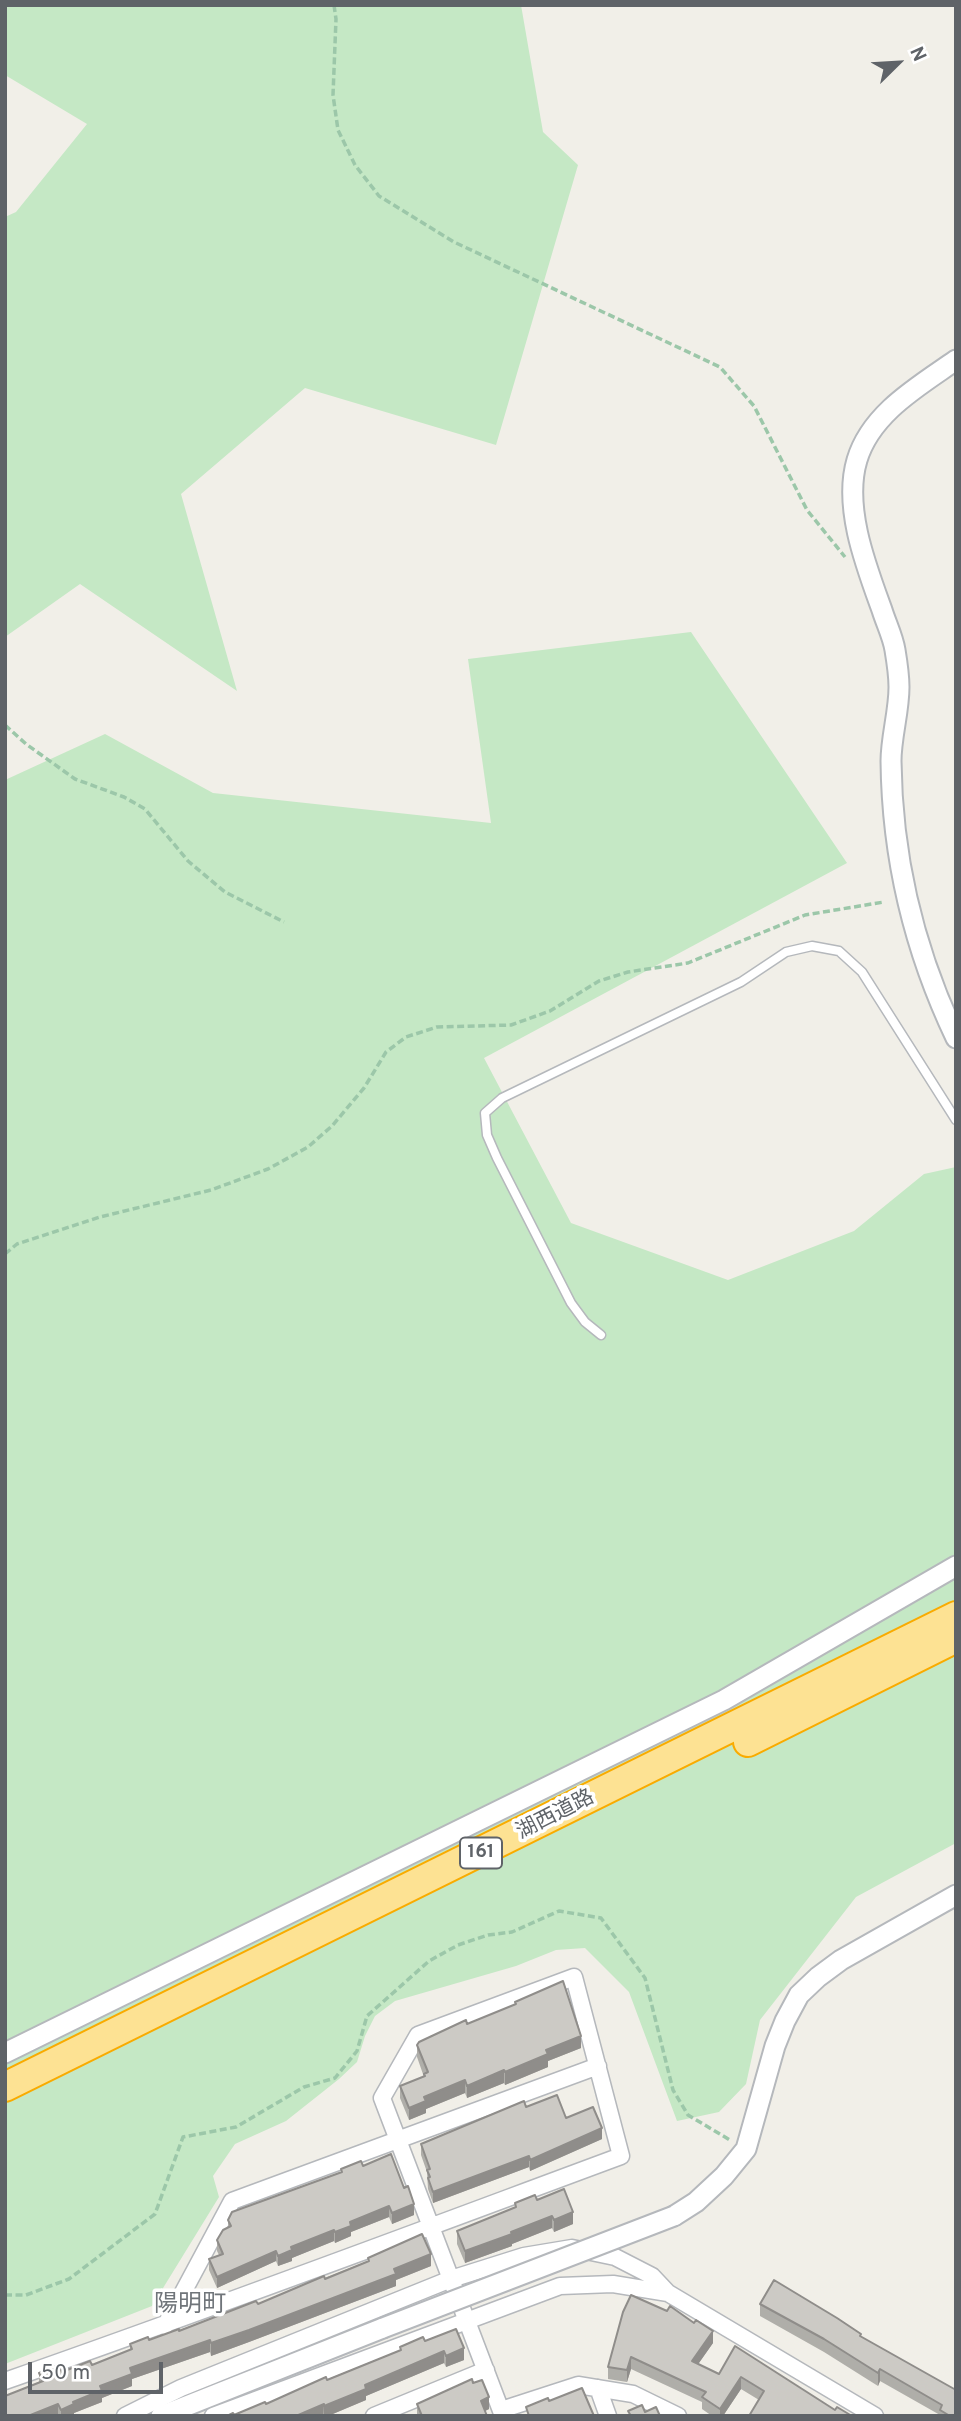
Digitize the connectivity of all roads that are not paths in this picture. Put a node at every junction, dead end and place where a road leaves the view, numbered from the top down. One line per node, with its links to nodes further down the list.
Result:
1 (956, 360): 2 (street)
2 (956, 1038)
3 (956, 1120): 4 (lane)
4 (601, 1335)
5 (956, 1566): 9 (street)
6 (956, 1616): 11 (highway, 湖西道路 / 161)
7 (956, 1639): 12 (highway, 湖西道路 / 161)
8 (956, 1895): 25 (street, bridge)
9 (5, 2053)
10 (598, 2066): 13 (street); 13 (street); 14 (street)
11 (5, 2087)
12 (5, 2108)
13 (398, 2141): 14 (street); 18 (street)
14 (431, 2226): 15 (street); 18 (street)
15 (451, 2279): 16 (street); 17 (street); 24 (street)
16 (668, 2293): 17 (street); 30 (street)
17 (467, 2320): 19 (street); 26 (street)
18 (165, 2326): 20 (street)
19 (486, 2370): 22 (street); 23 (street)
20 (5, 2381)
21 (597, 2388): 23 (street); 28 (street); 29 (street)
22 (398, 2412): 27 (street)
23 (502, 2413)
24 (125, 2416)
25 (161, 2416)
26 (213, 2416)
27 (374, 2416)
28 (608, 2416)
29 (678, 2416)
30 (875, 2416)

